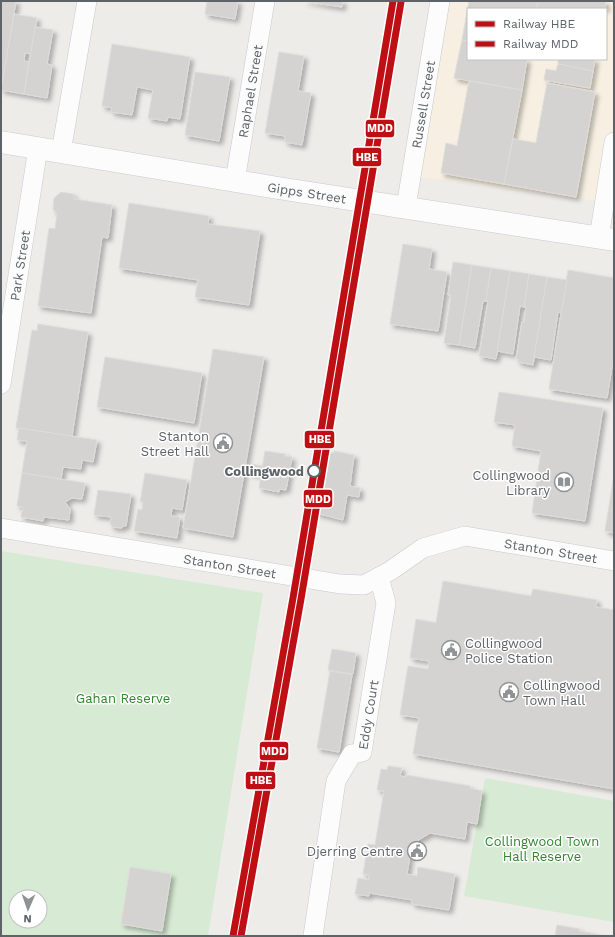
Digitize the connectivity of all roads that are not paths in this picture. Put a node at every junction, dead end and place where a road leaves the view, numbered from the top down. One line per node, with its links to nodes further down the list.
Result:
1 (87, 1): 7 (street)
2 (265, 1): 8 (street, Raphael Street)
3 (440, 1): 9 (street, Russell Street)
4 (1, 142): 6 (street, Gipps Street)
5 (614, 142): 10 (street)
6 (38, 148): 7 (street, Gipps Street); 11 (street, Park Street)
7 (61, 152): 8 (street, Gipps Street)
8 (235, 181): 9 (street, Gipps Street)
9 (406, 207): 10 (street, Gipps Street)
10 (606, 239)
11 (1, 384)
12 (1, 528): 14 (street, Stanton Street)
13 (614, 561): 14 (street, Stanton Street)
14 (378, 577): 15 (street, Eddy Court)
15 (313, 936)

